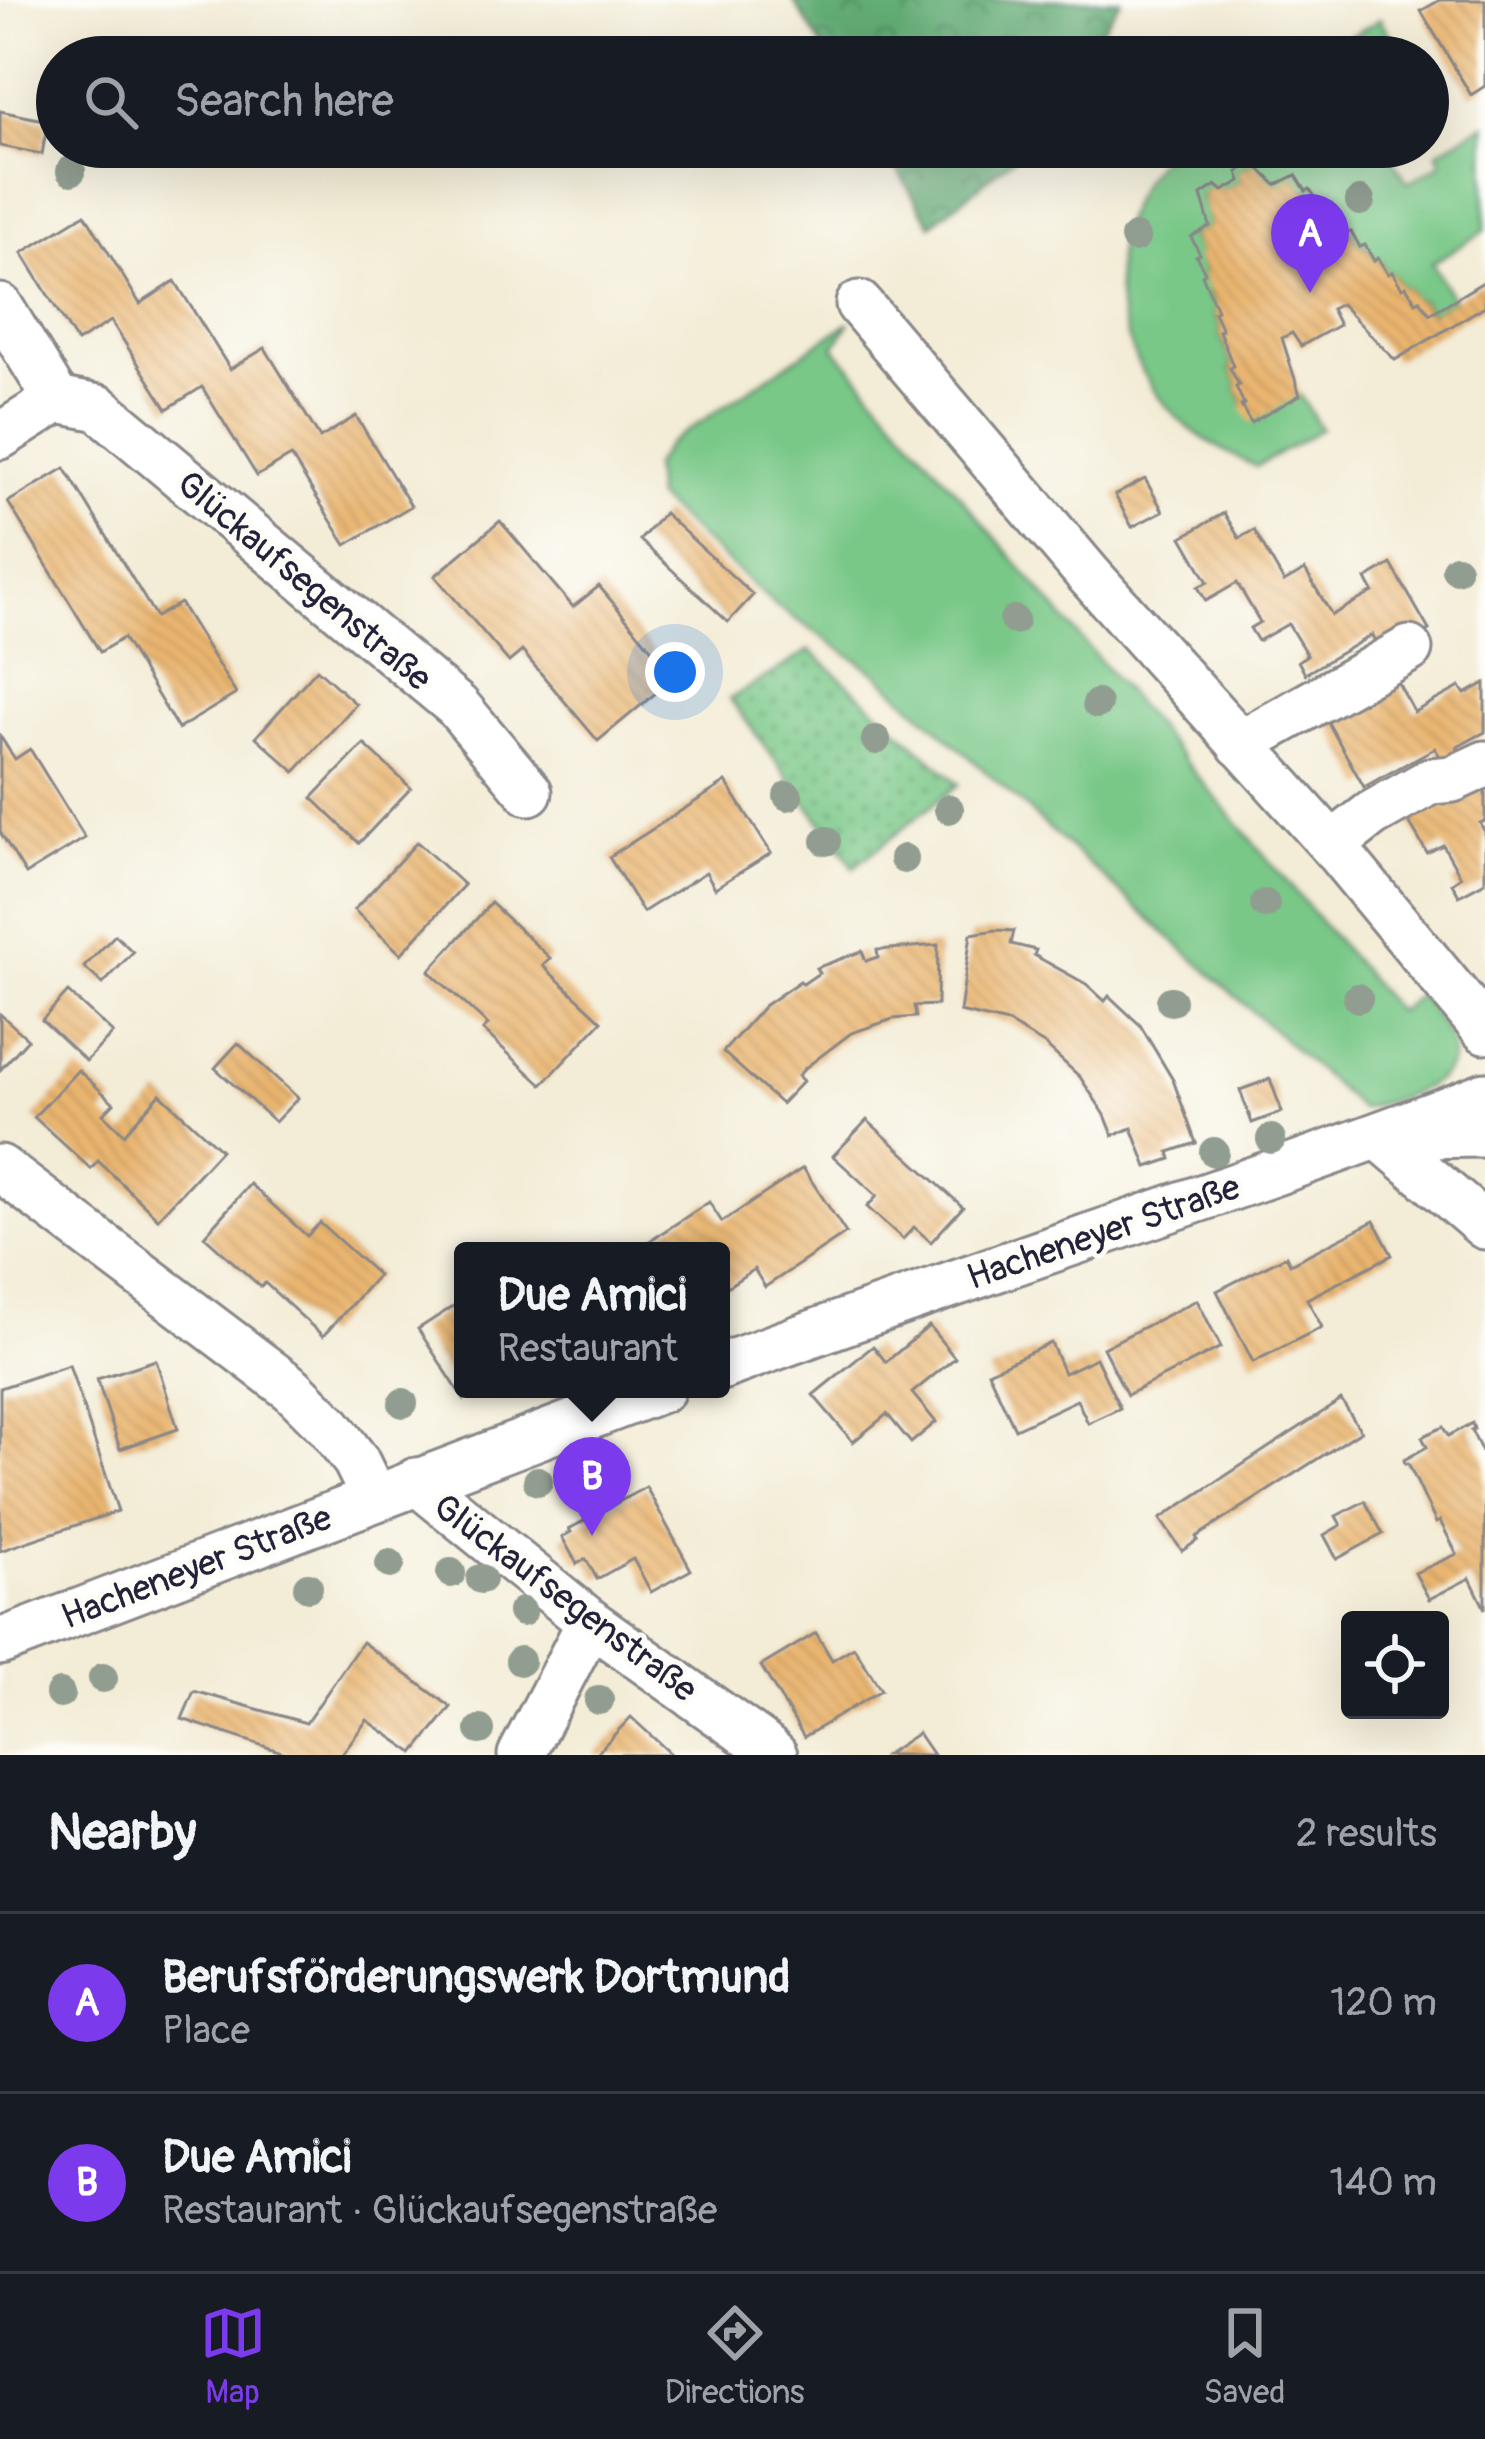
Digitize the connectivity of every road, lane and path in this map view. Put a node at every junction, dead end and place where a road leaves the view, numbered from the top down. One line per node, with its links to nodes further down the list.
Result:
1 (860, 304): 6 (street)
2 (0, 307): 3 (street)
3 (57, 400): 4 (street); 8 (street, Glückaufsegenstraße)
4 (0, 436)
5 (1409, 649): 6 (street)
6 (1240, 744): 9 (street)
7 (1485, 764): 9 (street)
8 (529, 792)
9 (1332, 845): 10 (street)
10 (1485, 1030)
11 (1485, 1095): 13 (street, Hacheneyer Straße)
12 (1485, 1134): 13 (street)
13 (1379, 1136): 15 (street); 16 (street, Hacheneyer Straße)
14 (0, 1168): 19 (street)
15 (1485, 1226)
16 (730, 1364)
17 (638, 1398): 18 (street, Hacheneyer Straße)
18 (416, 1481): 19 (street, Hacheneyer Straße); 20 (street, Glückaufsegenstraße)
19 (374, 1498): 21 (street, Hacheneyer Straße)
20 (590, 1622): 22 (street); 23 (street, Glückaufsegenstraße)
21 (0, 1642)
22 (520, 1755)
23 (774, 1755)

